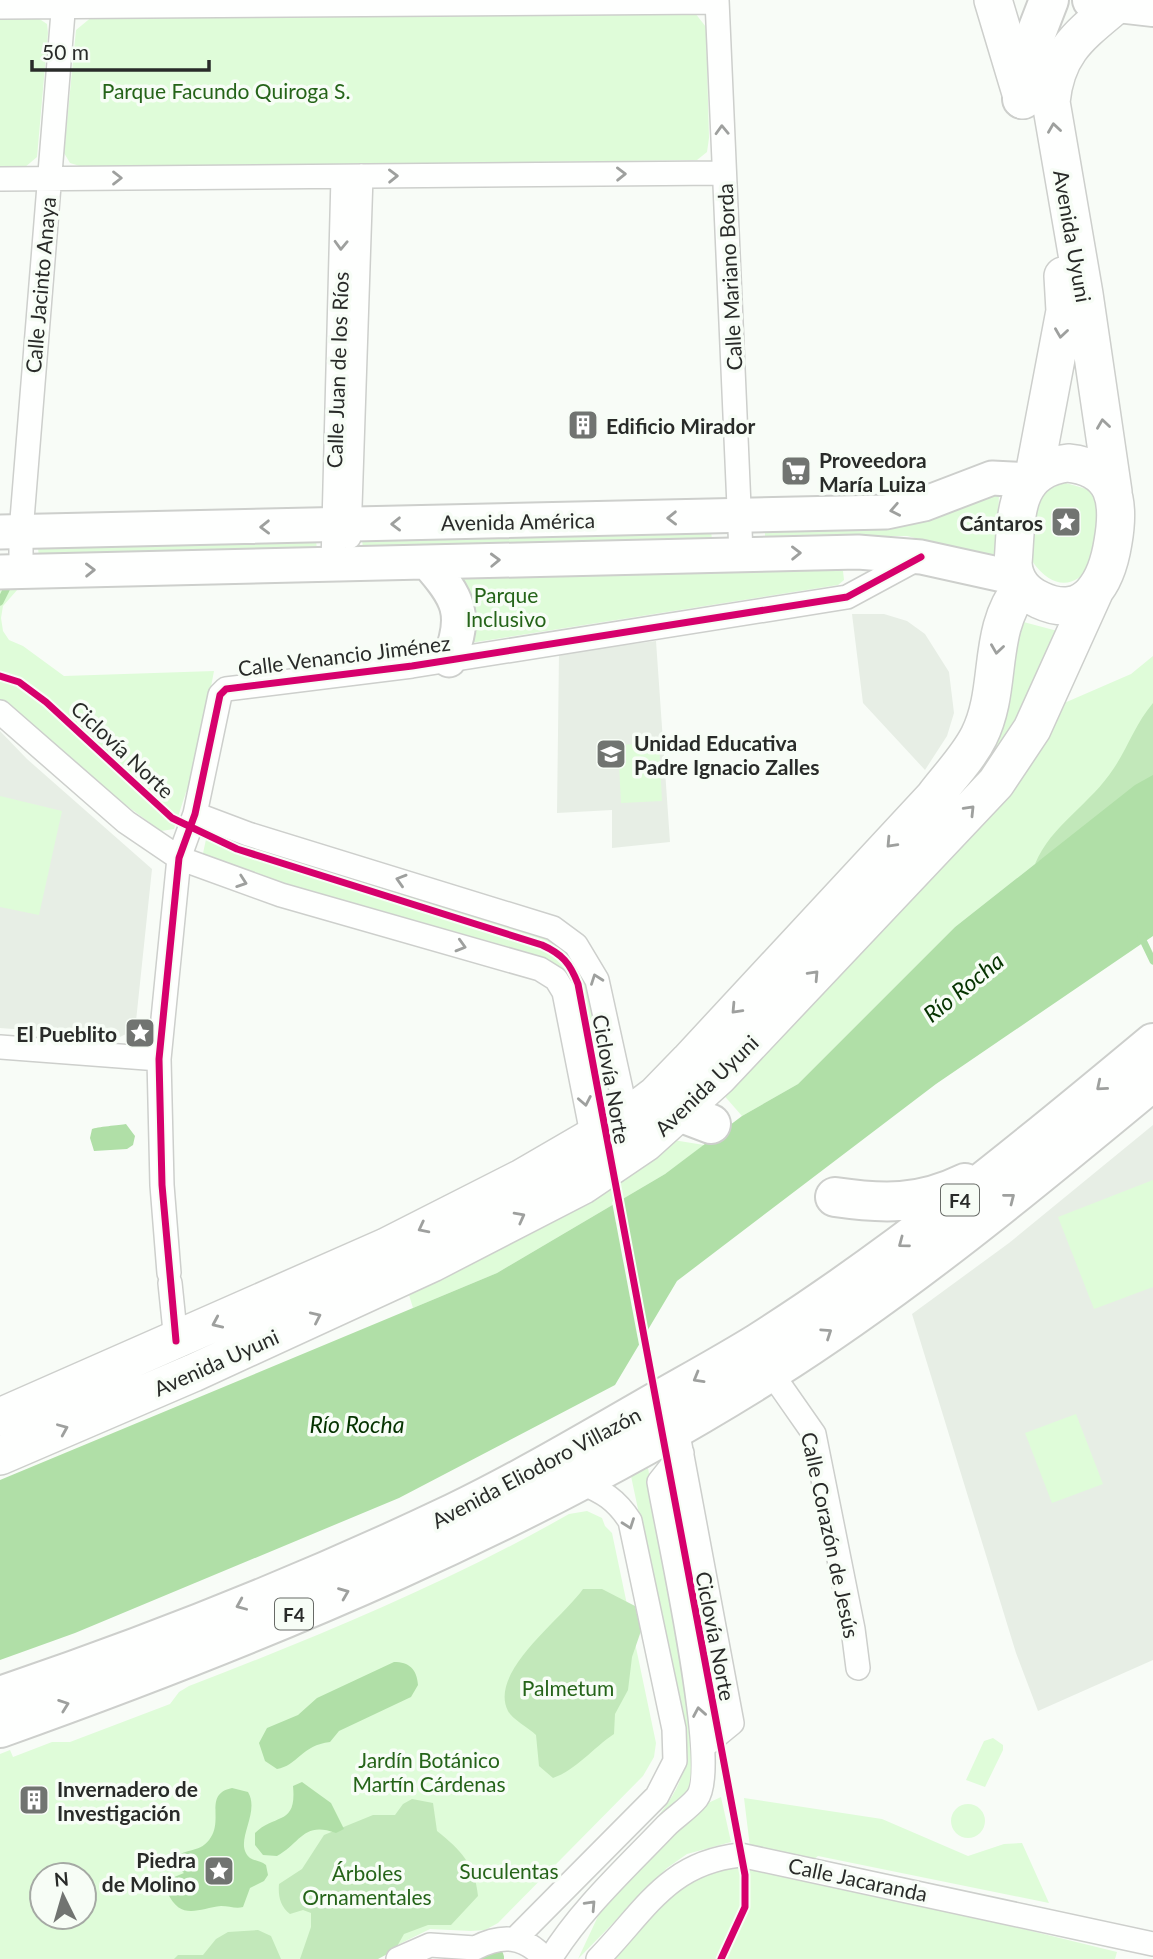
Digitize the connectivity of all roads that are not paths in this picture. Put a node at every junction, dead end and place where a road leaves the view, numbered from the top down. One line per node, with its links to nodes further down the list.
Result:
1 (993, 0): 8 (main road, Avenida Uyuni)
2 (1049, 0): 8 (highway)
3 (717, 1): 4 (street); 9 (street, Calle Mariano Borda, one-way to 3)
4 (357, 2): 5 (street)
5 (64, 3): 7 (street); 11 (street, Calle Jacinto Anaya)
6 (1121, 4): 14 (main road, Avenida Uyuni, one-way to 6)
7 (0, 7)
8 (1023, 99): 13 (main road, Avenida Uyuni, one-way to 13)
9 (724, 173): 10 (street, one-way to 9); 15 (street, Calle Mariano Borda)
10 (352, 176): 11 (street, one-way to 10); 16 (street, Calle Juan de los Ríos)
11 (49, 178): 12 (street); 17 (street, Calle Jacinto Anaya)
12 (0, 179)
13 (1032, 477): 14 (main road); 15 (main road, Avenida América, one-way to 15); 23 (main road)
14 (1113, 492): 24 (main road)
15 (741, 517): 16 (main road, Avenida América, one-way to 16); 18 (street, Calle Mariano Borda)
16 (341, 525): 17 (main road, Avenida América, one-way to 17); 21 (street, Calle Juan de los Ríos)
17 (10, 532): 22 (street, Calle Jacinto Anaya)
18 (741, 553): 19 (main road, Avenida América, one-way to 19); 20 (main road, Avenida América, one-way to 18)
19 (920, 557): 23 (main road, Avenida América); 25 (street, Calle Venancio Jiménez)
20 (427, 562): 21 (main road, Avenida América); 25 (main road)
21 (341, 564): 22 (main road, Avenida América, one-way to 21)
22 (11, 571)
23 (1019, 583): 24 (main road); 33 (main road, Avenida Uyuni, one-way to 33)
24 (1094, 592): 34 (main road, Avenida Uyuni, one-way to 24)
25 (449, 660): 27 (street, Calle Venancio Jiménez)
26 (0, 712): 28 (street)
27 (195, 814): 28 (street, Calle Venancio Jiménez); 33 (street, one-way to 27)
28 (179, 858): 31 (street, Calle Venancio Jiménez); 35 (street, one-way to 35)
29 (1153, 1043): 36 (highway, Avenida Eliodoro Villazón / F4, one-way to 36)
30 (0, 1047): 31 (street)
31 (159, 1059): 38 (street, Calle Venancio Jiménez)
32 (1153, 1081): 39 (highway, Avenida Eliodoro Villazón / F4, one-way to 32)
33 (627, 1117): 34 (highway); 35 (main road, Avenida Uyuni)
34 (696, 1118): 42 (main road, Avenida Uyuni, one-way to 34)
35 (593, 1139): 38 (main road, Avenida Uyuni, one-way to 38)
36 (1014, 1160): 37 (highway); 45 (highway, Avenida Eliodoro Villazón / F4, one-way to 45)
37 (835, 1197)
38 (176, 1341): 40 (main road, Avenida Uyuni)
39 (770, 1371): 41 (highway, Avenida Eliodoro Villazón / F4); 44 (street, Calle Corazón de Jesús)
40 (0, 1417)
41 (679, 1440): 43 (highway, Avenida Eliodoro Villazón / F4); 51 (street, one-way to 41)
42 (0, 1455)
43 (580, 1482): 46 (highway, Avenida Eliodoro Villazón / F4, one-way to 43); 47 (street, one-way to 47)
44 (858, 1668)
45 (0, 1696)
46 (0, 1728)
47 (516, 1937): 49 (street); 51 (street)
48 (1153, 1944): 52 (street, Calle Jacaranda)
49 (475, 1953): 50 (street)
50 (398, 1959)
51 (547, 1959)
52 (598, 1959)

